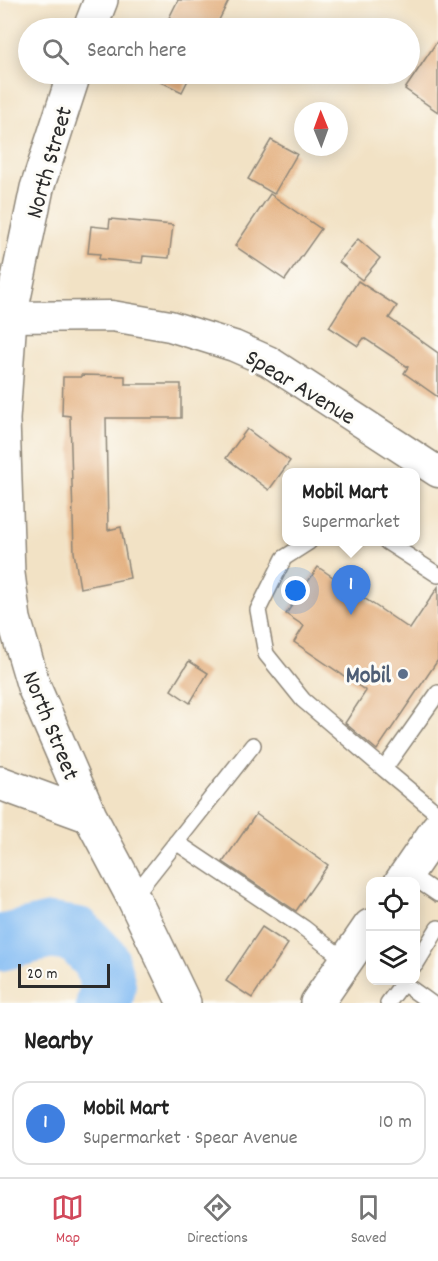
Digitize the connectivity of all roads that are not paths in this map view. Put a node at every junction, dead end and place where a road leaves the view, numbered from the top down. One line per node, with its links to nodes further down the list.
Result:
1 (101, 0): 2 (street)
2 (94, 18)
3 (71, 84): 4 (street, North Street)
4 (10, 317): 5 (street, Spear Avenue); 14 (street, North Street)
5 (429, 473)
6 (303, 546): 11 (lane)
7 (393, 546): 8 (lane)
8 (438, 575)
9 (438, 693): 11 (lane)
10 (253, 746): 16 (lane)
11 (384, 769): 13 (lane)
12 (0, 783): 14 (street)
13 (438, 814)
14 (90, 816): 20 (street, North Street)
15 (438, 828): 17 (street)
16 (176, 842): 20 (lane); 24 (lane)
17 (404, 877)
18 (420, 885): 19 (lane)
19 (438, 894)
20 (133, 897): 27 (street, North Street)
21 (438, 928): 23 (lane)
22 (367, 931): 24 (street)
23 (420, 957)
24 (346, 961): 28 (street)
25 (402, 985): 29 (lane)
26 (408, 985): 30 (lane)
27 (184, 1003)
28 (317, 1003)
29 (388, 1003)
30 (431, 1003)

